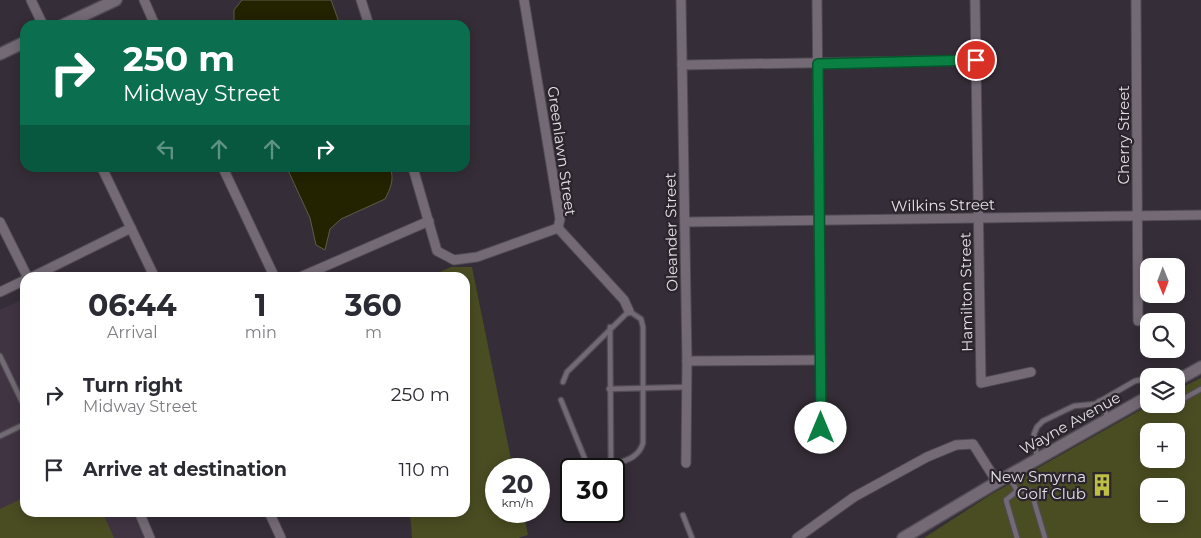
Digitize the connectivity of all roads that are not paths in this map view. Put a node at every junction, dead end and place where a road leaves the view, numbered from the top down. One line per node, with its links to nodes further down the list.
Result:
1 (31, 0): 10 (street)
2 (144, 0): 12 (street)
3 (361, 0): 13 (street)
4 (524, 0): 30 (street, Greenlawn Street)
5 (681, 0): 18 (street, Oleander Street)
6 (817, 0): 17 (street)
7 (975, 0): 16 (street, Hamilton Street)
8 (1136, 0): 23 (street, Cherry Street)
9 (110, 1): 11 (street)
10 (41, 20)
11 (73, 20)
12 (153, 20)
13 (367, 20)
14 (20, 44): 15 (street)
15 (0, 54)
16 (976, 60): 17 (street); 24 (street, Hamilton Street)
17 (818, 64): 18 (street); 26 (street)
18 (682, 65): 28 (street, Oleander Street)
19 (104, 172): 29 (street)
20 (225, 172): 34 (street)
21 (414, 172): 25 (street)
22 (1201, 215): 23 (street, Wilkins Street)
23 (1138, 216): 24 (street, Wilkins Street); 39 (street, Cherry Street)
24 (978, 219): 26 (street, Wilkins Street); 45 (street, Hamilton Street)
25 (429, 220): 30 (street); 35 (street)
26 (820, 220): 28 (street, Wilkins Street); 42 (street)
27 (0, 222): 31 (street)
28 (685, 222): 43 (street, Oleander Street)
29 (131, 228): 32 (street); 33 (street)
30 (558, 228): 38 (street, Greenlawn Street)
31 (26, 272)
32 (41, 272)
33 (152, 272)
34 (272, 272)
35 (312, 272)
36 (20, 282): 37 (street)
37 (0, 292)
38 (629, 311): 40 (lane); 49 (lane)
39 (1138, 321)
40 (610, 327): 48 (lane); 51 (lane)
41 (0, 356): 53 (lane)
42 (821, 360): 43 (street); 60 (street)
43 (687, 361): 50 (street, Oleander Street)
44 (1201, 367): 46 (street)
45 (1031, 372)
46 (1185, 376)
47 (1140, 380): 57 (lane)
48 (563, 382)
49 (644, 387): 50 (lane); 51 (lane); 65 (lane)
50 (687, 387): 66 (street, Oleander Street)
51 (609, 389): 63 (lane)
52 (1201, 389): 54 (lane)
53 (20, 398)
54 (1185, 398)
55 (561, 400): 62 (lane)
56 (1140, 401): 58 (street, Wayne Avenue)
57 (1099, 402): 58 (lane); 64 (lane)
58 (1109, 419): 64 (street, Wayne Avenue)
59 (20, 426): 61 (lane)
60 (821, 428)
61 (0, 436)
62 (585, 458)
63 (611, 458)
64 (1038, 459): 67 (street, Wayne Avenue)
65 (625, 461)
66 (686, 463)
67 (1009, 475): 68 (street, Wayne Avenue); 69 (lane)
68 (997, 482): 76 (street); 77 (street, Wayne Avenue)
69 (1017, 491): 78 (lane); 79 (lane)
70 (683, 515): 75 (lane)
71 (141, 517): 73 (street)
72 (271, 517): 74 (street)
73 (150, 538)
74 (281, 538)
75 (692, 538)
76 (797, 538)
77 (903, 538)
78 (1017, 538)
79 (1045, 538)

